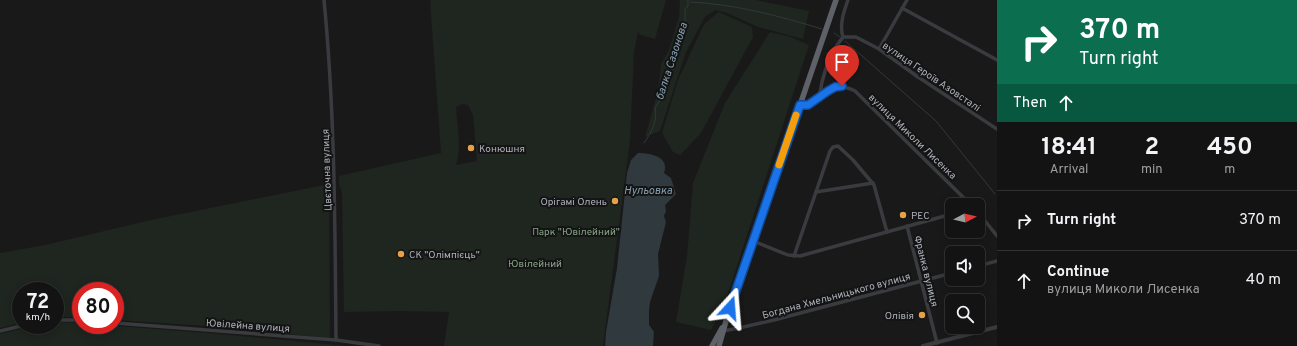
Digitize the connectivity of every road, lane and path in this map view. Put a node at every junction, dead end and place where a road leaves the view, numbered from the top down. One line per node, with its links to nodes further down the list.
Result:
1 (324, 0): 32 (street, Цвєточна вулиця)
2 (836, 0): 10 (highway)
3 (848, 0): 6 (street)
4 (907, 0): 5 (street)
5 (902, 8): 7 (street); 8 (street)
6 (843, 37): 7 (street, вулиця Героїв Азовсталі); 9 (street)
7 (879, 49): 11 (street, вулиця Героїв Азовсталі)
8 (997, 60)
9 (819, 96): 10 (street, вулиця Миколи Лисенка); 14 (street, вулиця Миколи Лисенка)
10 (800, 105): 20 (highway)
11 (997, 129)
12 (873, 183): 13 (street); 13 (street); 18 (street)
13 (816, 192): 21 (street)
14 (964, 198)
15 (945, 216): 17 (street)
16 (985, 221): 19 (street)
17 (907, 226): 18 (street); 25 (street, Франка вулиця)
18 (887, 232): 21 (street)
19 (997, 236)
20 (753, 241): 21 (street); 26 (highway)
21 (794, 256)
22 (997, 261): 23 (street)
23 (985, 264)
24 (945, 275): 25 (street, Богдана Хмельницького вулиця)
25 (922, 281): 31 (street, Богдана Хмельницького вулиця); 33 (street, Франка вулиця)
26 (726, 321): 31 (highway); 36 (highway)
27 (124, 324): 32 (street, Ювілейна вулиця)
28 (997, 327): 33 (street)
29 (12, 328): 30 (street)
30 (0, 331)
31 (723, 331): 37 (highway)
32 (336, 340): 34 (street, Ювілейна вулиця)
33 (937, 342): 38 (street)
34 (352, 344): 35 (street, Ювілейна вулиця)
35 (379, 346)
36 (712, 346)
37 (719, 346)
38 (923, 346)

